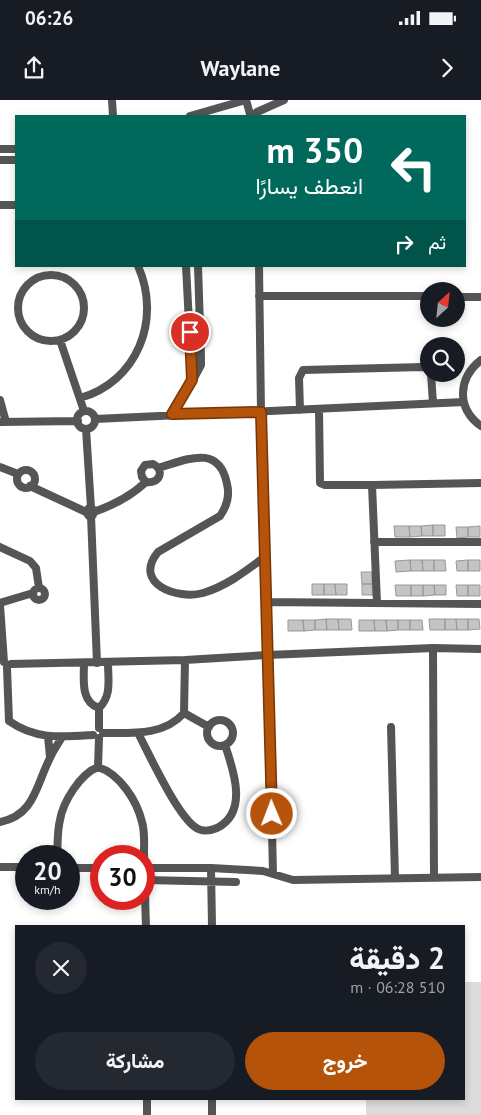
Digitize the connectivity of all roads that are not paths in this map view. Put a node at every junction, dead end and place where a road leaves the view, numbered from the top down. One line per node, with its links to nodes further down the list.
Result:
1 (112, 100): 4 (street)
2 (284, 100): 3 (street)
3 (255, 114): 5 (street)
4 (113, 115)
5 (194, 115)
6 (0, 148): 7 (street)
7 (15, 148)
8 (0, 160): 9 (street)
9 (15, 160)
10 (0, 205): 11 (street)
11 (15, 205)
12 (48, 267): 17 (street)
13 (138, 267): 31 (street)
14 (186, 267): 19 (street)
15 (198, 267): 18 (street)
16 (259, 267): 20 (street)
17 (48, 275): 26 (street); 26 (street)
18 (199, 286): 19 (street); 24 (street)
19 (187, 287): 25 (street)
20 (259, 296): 21 (street); 38 (street)
21 (420, 296)
22 (465, 297): 23 (street)
23 (481, 297)
24 (199, 299): 25 (street); 29 (street)
25 (188, 300): 29 (street)
26 (60, 340): 31 (street)
27 (481, 360): 33 (street)
28 (420, 367): 36 (street)
29 (192, 380): 39 (street)
30 (432, 382): 34 (street)
31 (80, 398): 37 (street)
32 (0, 400): 42 (street)
33 (464, 402): 34 (street); 43 (street)
34 (433, 403): 35 (street)
35 (319, 409): 36 (street); 50 (street)
36 (300, 410): 38 (street)
37 (84, 412): 40 (street); 41 (street)
38 (261, 412): 39 (street); 56 (street)
39 (172, 414): 40 (street)
40 (95, 419): 44 (street)
41 (78, 421): 42 (street); 44 (street)
42 (3, 422)
43 (481, 426)
44 (86, 428): 52 (street)
45 (0, 467): 47 (street)
46 (158, 468): 48 (street); 48 (street); 56 (street)
47 (18, 474): 51 (street); 51 (street)
48 (146, 482): 52 (street)
49 (481, 484): 50 (street)
50 (372, 485): 53 (street)
51 (30, 486): 52 (street)
52 (91, 512): 66 (street)
53 (374, 542): 54 (street); 58 (street)
54 (481, 542)
55 (0, 547): 59 (street)
56 (266, 556): 57 (street)
57 (265, 602): 58 (street); 63 (street)
58 (377, 602): 60 (street)
59 (0, 604): 68 (street)
60 (481, 604)
61 (433, 648): 62 (street); 63 (street); 90 (street)
62 (481, 648)
63 (268, 654): 64 (street); 89 (street)
64 (185, 660): 67 (street); 70 (street)
65 (84, 663): 66 (street); 68 (street); 69 (street)
66 (96, 663): 67 (street)
67 (108, 663): 69 (street)
68 (5, 664): 71 (street)
69 (99, 708): 76 (street)
70 (184, 713): 73 (street); 75 (street)
71 (9, 721): 72 (street); 77 (street)
72 (0, 724)
73 (209, 727): 79 (street); 79 (street)
74 (392, 727): 92 (street)
75 (138, 733): 76 (street); 79 (street)
76 (98, 734): 78 (street); 81 (street)
77 (48, 736): 78 (street); 80 (street)
78 (62, 738): 80 (street)
79 (225, 745)
80 (50, 756): 82 (street)
81 (98, 767): 83 (street); 84 (street)
82 (0, 822)
83 (57, 845)
84 (143, 845)
85 (0, 867): 86 (street)
86 (15, 867)
87 (155, 868): 88 (street)
88 (211, 868): 89 (street); 94 (street)
89 (273, 874): 92 (street)
90 (434, 877): 91 (street); 92 (street)
91 (481, 877)
92 (394, 878)
93 (155, 880): 94 (street)
94 (212, 881): 95 (street); 98 (street)
95 (236, 882)
96 (146, 910): 97 (street)
97 (146, 925)
98 (212, 925)
99 (147, 1100): 101 (street)
100 (212, 1100): 102 (street)
101 (147, 1115)
102 (212, 1115)

